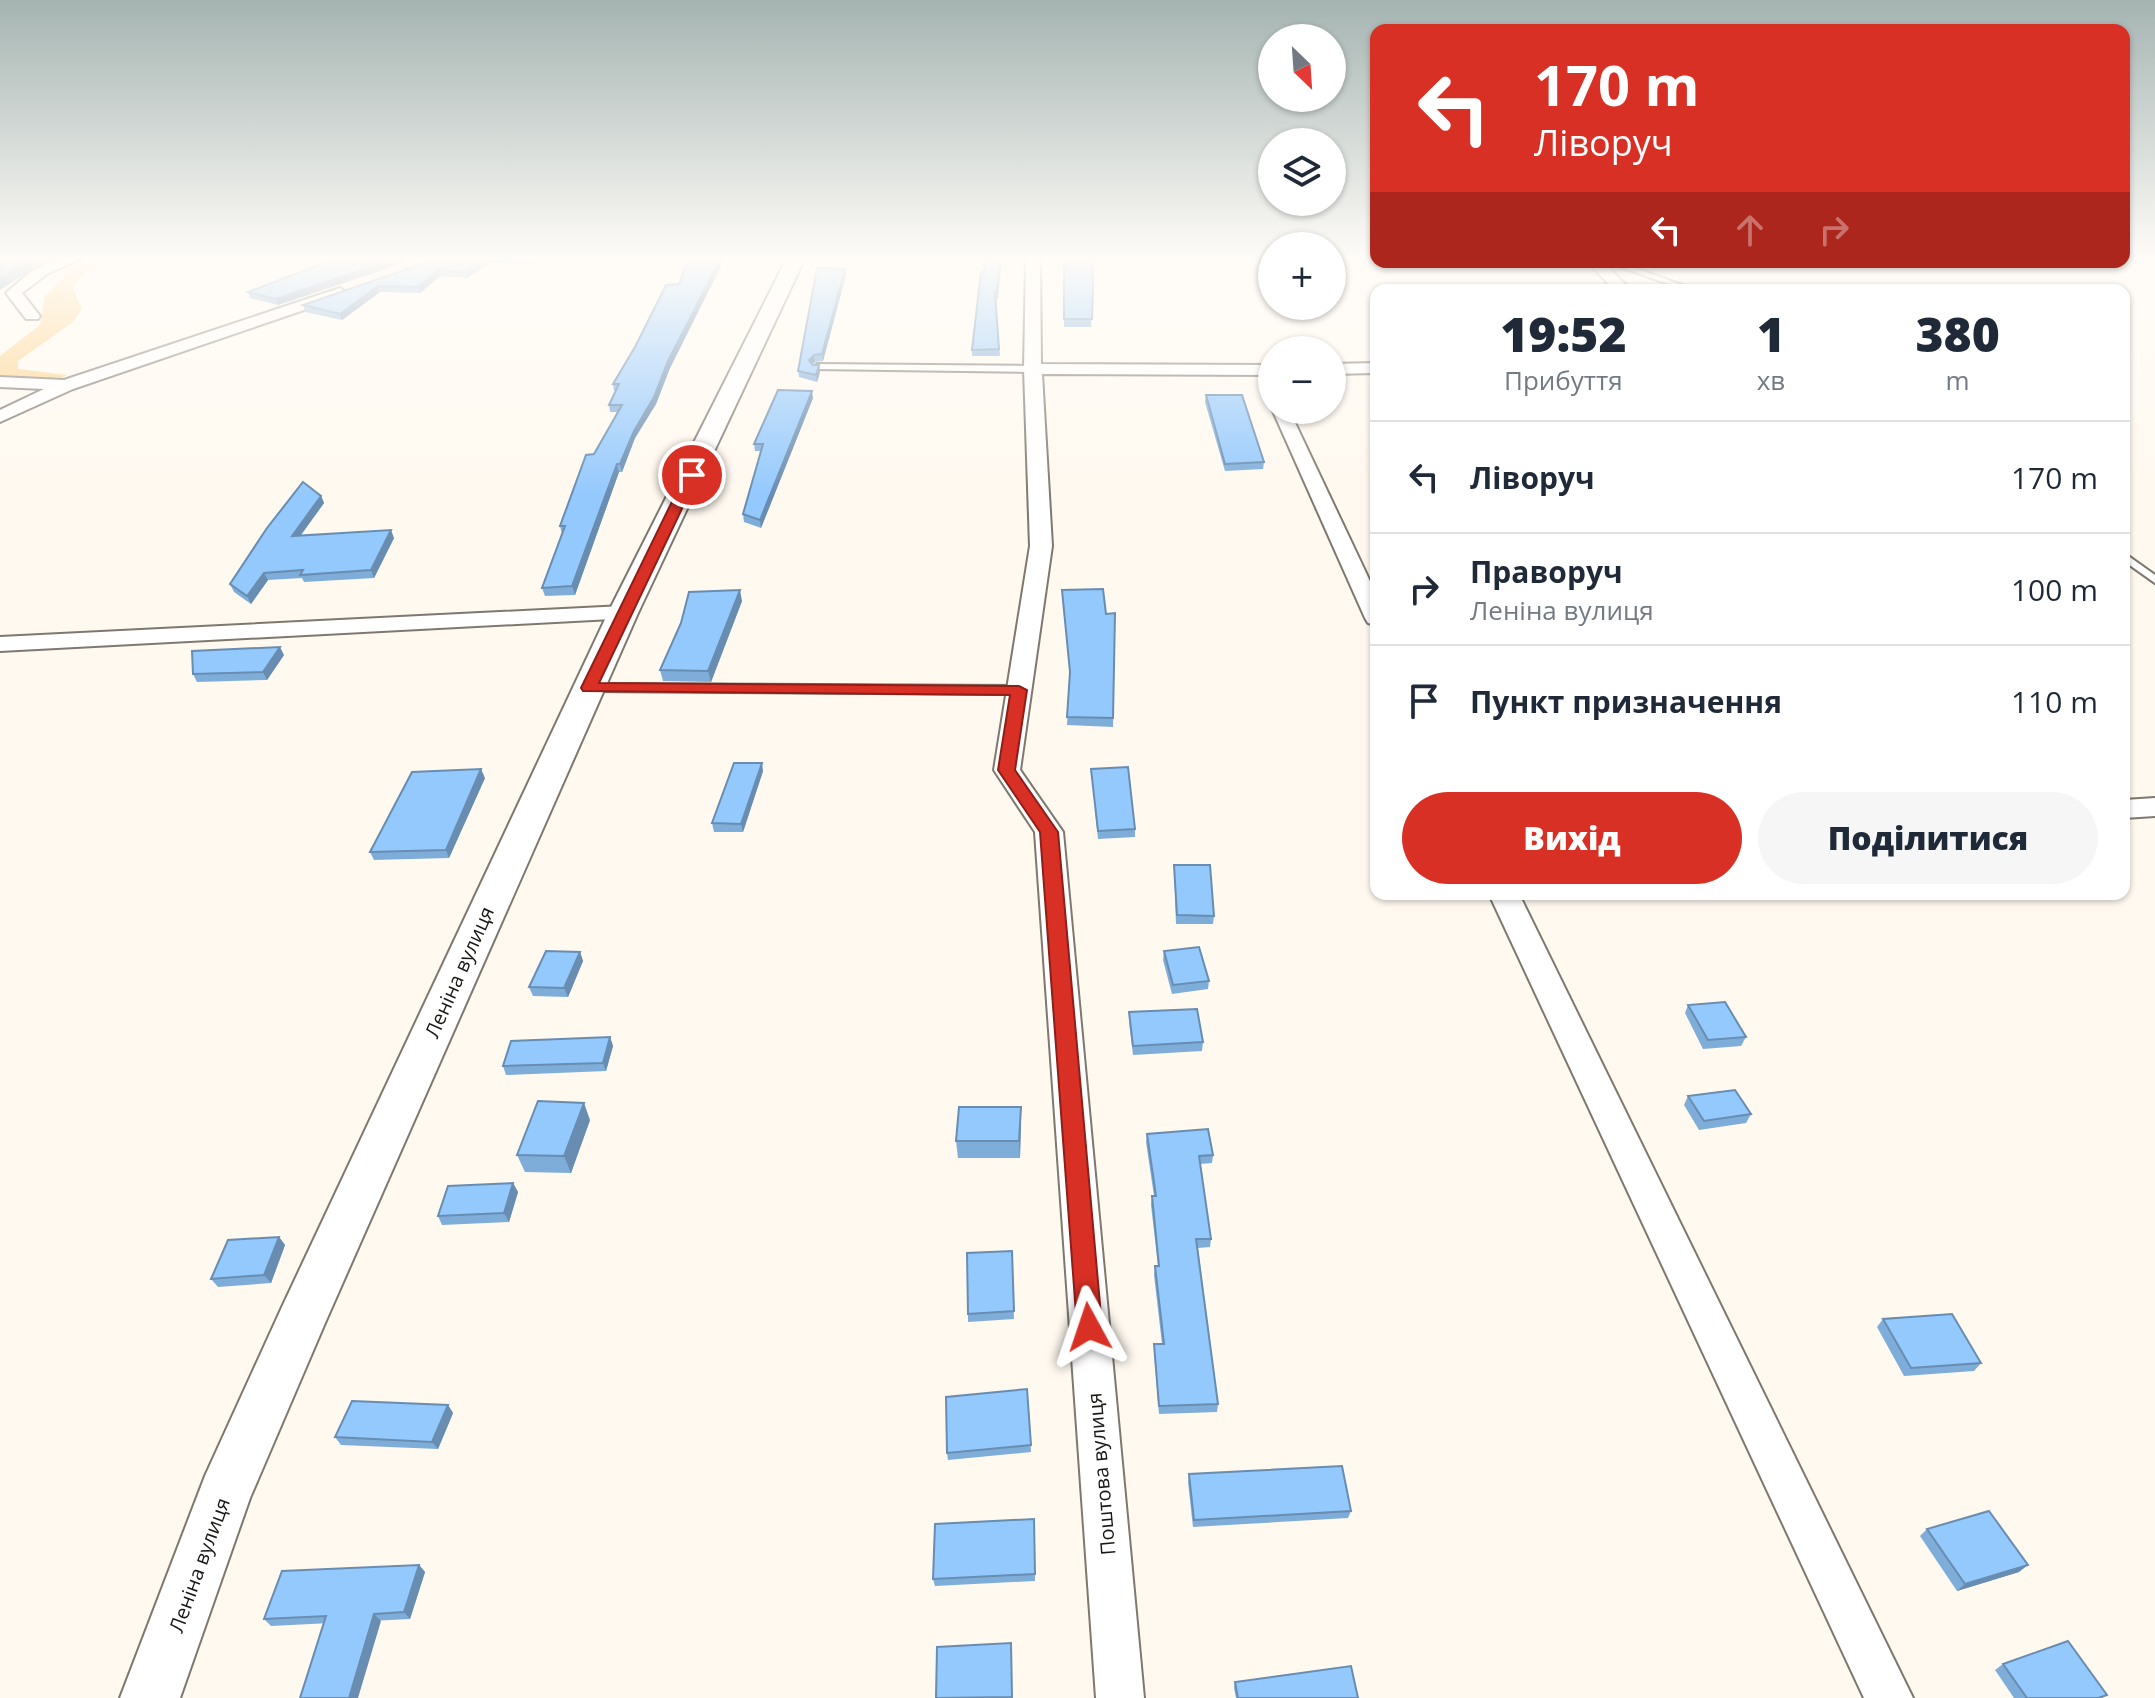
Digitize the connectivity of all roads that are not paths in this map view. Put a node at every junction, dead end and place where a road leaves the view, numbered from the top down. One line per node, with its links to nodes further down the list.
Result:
1 (209, 337): 10 (street)
2 (757, 337): 16 (street, Леніна вулиця)
3 (1033, 337): 6 (street, Поштова вулиця)
4 (817, 367): 6 (lane)
5 (1370, 368): 7 (street)
6 (1033, 369): 8 (street); 19 (street, Поштова вулиця)
7 (1346, 369)
8 (1258, 370)
9 (0, 382): 10 (street)
10 (67, 385): 11 (street)
11 (0, 417)
12 (1286, 424): 15 (street)
13 (2130, 561): 14 (lane)
14 (2155, 580)
15 (1370, 605)
16 (623, 613): 17 (street); 18 (street, Леніна вулиця)
17 (0, 644)
18 (589, 688): 19 (lane); 23 (street, Леніна вулиця)
19 (1019, 690): 24 (street, Поштова вулиця)
20 (2155, 807): 21 (street)
21 (2130, 809)
22 (1507, 900): 25 (street)
23 (150, 1698)
24 (1120, 1698)
25 (1889, 1698)

